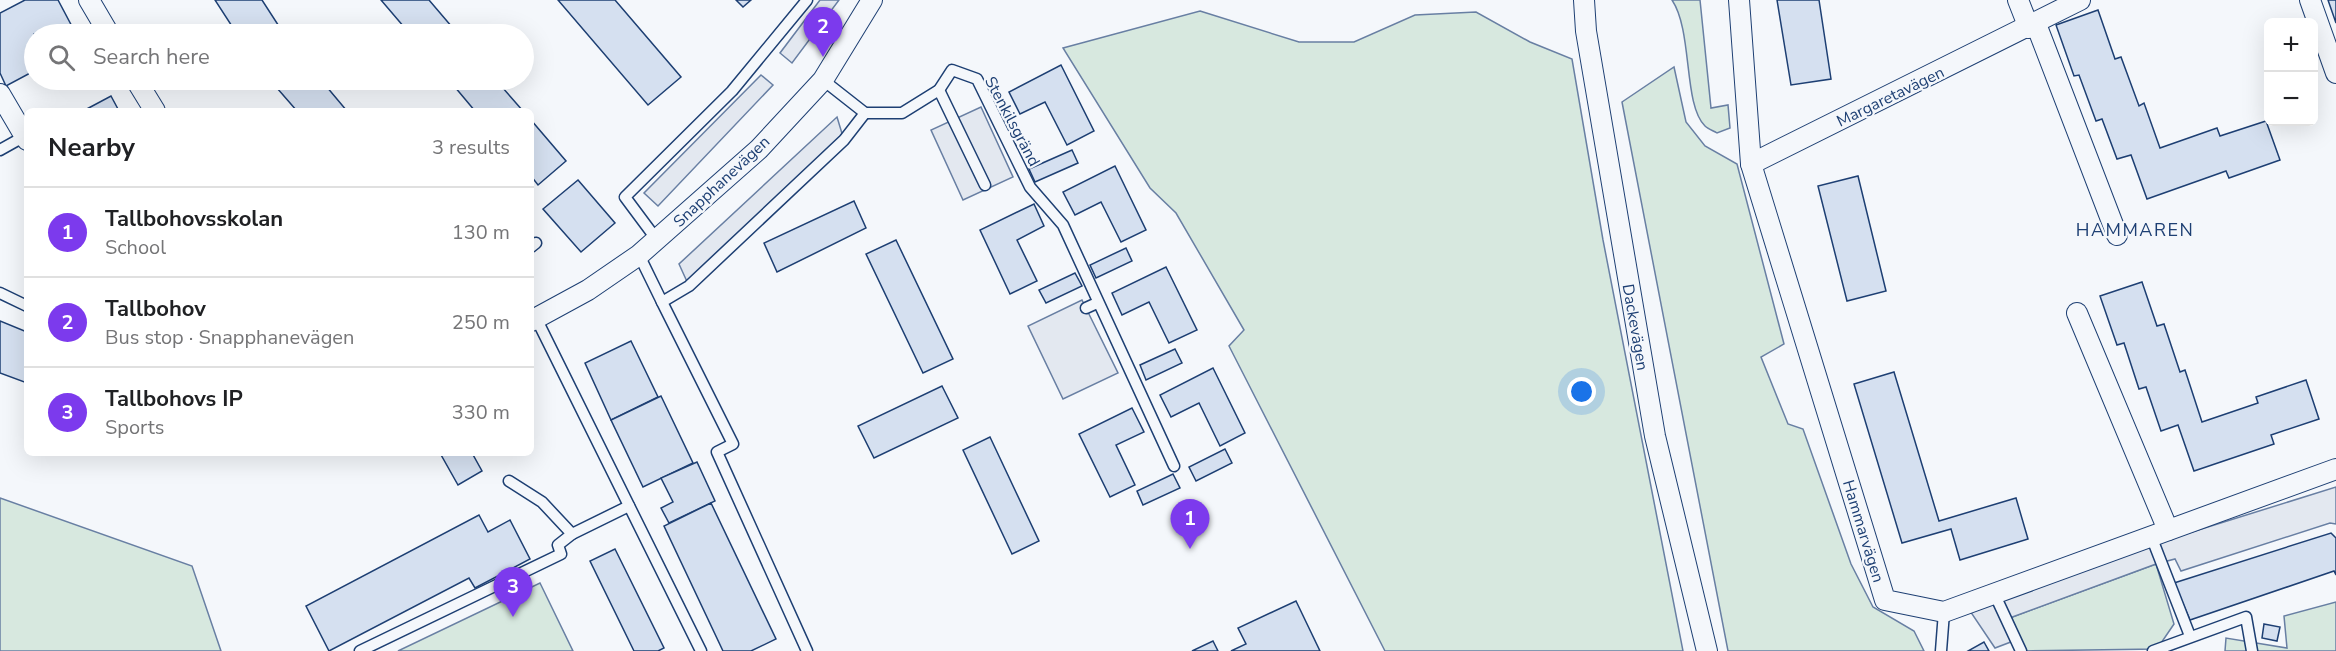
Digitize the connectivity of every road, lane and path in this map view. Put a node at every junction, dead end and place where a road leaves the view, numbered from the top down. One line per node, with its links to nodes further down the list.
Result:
1 (89, 0): 9 (street)
2 (807, 0): 24 (lane)
3 (872, 0): 12 (street, Snapphanevägen)
4 (1584, 0): 45 (street, Dackevägen)
5 (1739, 0): 21 (street, Hammarvägen)
6 (2018, 0): 10 (street)
7 (2080, 0): 10 (street, Margaretavägen)
8 (2310, 0): 11 (street)
9 (104, 24)
10 (2032, 26): 21 (street, Margaretavägen); 23 (street)
11 (2336, 74)
12 (823, 80): 17 (lane); 24 (street, Snapphanevägen)
13 (142, 90): 16 (street)
14 (939, 90): 17 (lane, Stenkilsgränd); 22 (lane); 28 (lane, Stenkilsgränd)
15 (0, 94): 18 (street)
16 (153, 108)
17 (865, 113): 27 (lane)
18 (24, 135)
19 (24, 139): 20 (lane)
20 (0, 150)
21 (1751, 164): 40 (street, Hammarvägen)
22 (985, 185)
23 (2117, 235)
24 (657, 240): 25 (street, Snapphanevägen)
25 (639, 255): 27 (lane); 32 (street, Snapphanevägen)
26 (0, 293): 29 (lane)
27 (662, 302): 44 (lane)
28 (1097, 303): 30 (lane); 33 (lane)
29 (24, 305)
30 (1086, 308)
31 (2077, 313): 37 (street)
32 (534, 321): 36 (lane)
33 (1174, 466)
34 (2336, 469): 37 (street)
35 (509, 481): 38 (lane)
36 (629, 506): 38 (lane); 43 (lane)
37 (2160, 533): 39 (street); 41 (lane)
38 (572, 534): 42 (lane)
39 (1994, 593): 40 (street); 47 (lane)
40 (1944, 612): 46 (lane)
41 (2190, 636): 48 (lane); 49 (lane)
42 (360, 651)
43 (702, 651)
44 (807, 651)
45 (1707, 651)
46 (1941, 651)
47 (2021, 651)
48 (2153, 651)
49 (2252, 651)

